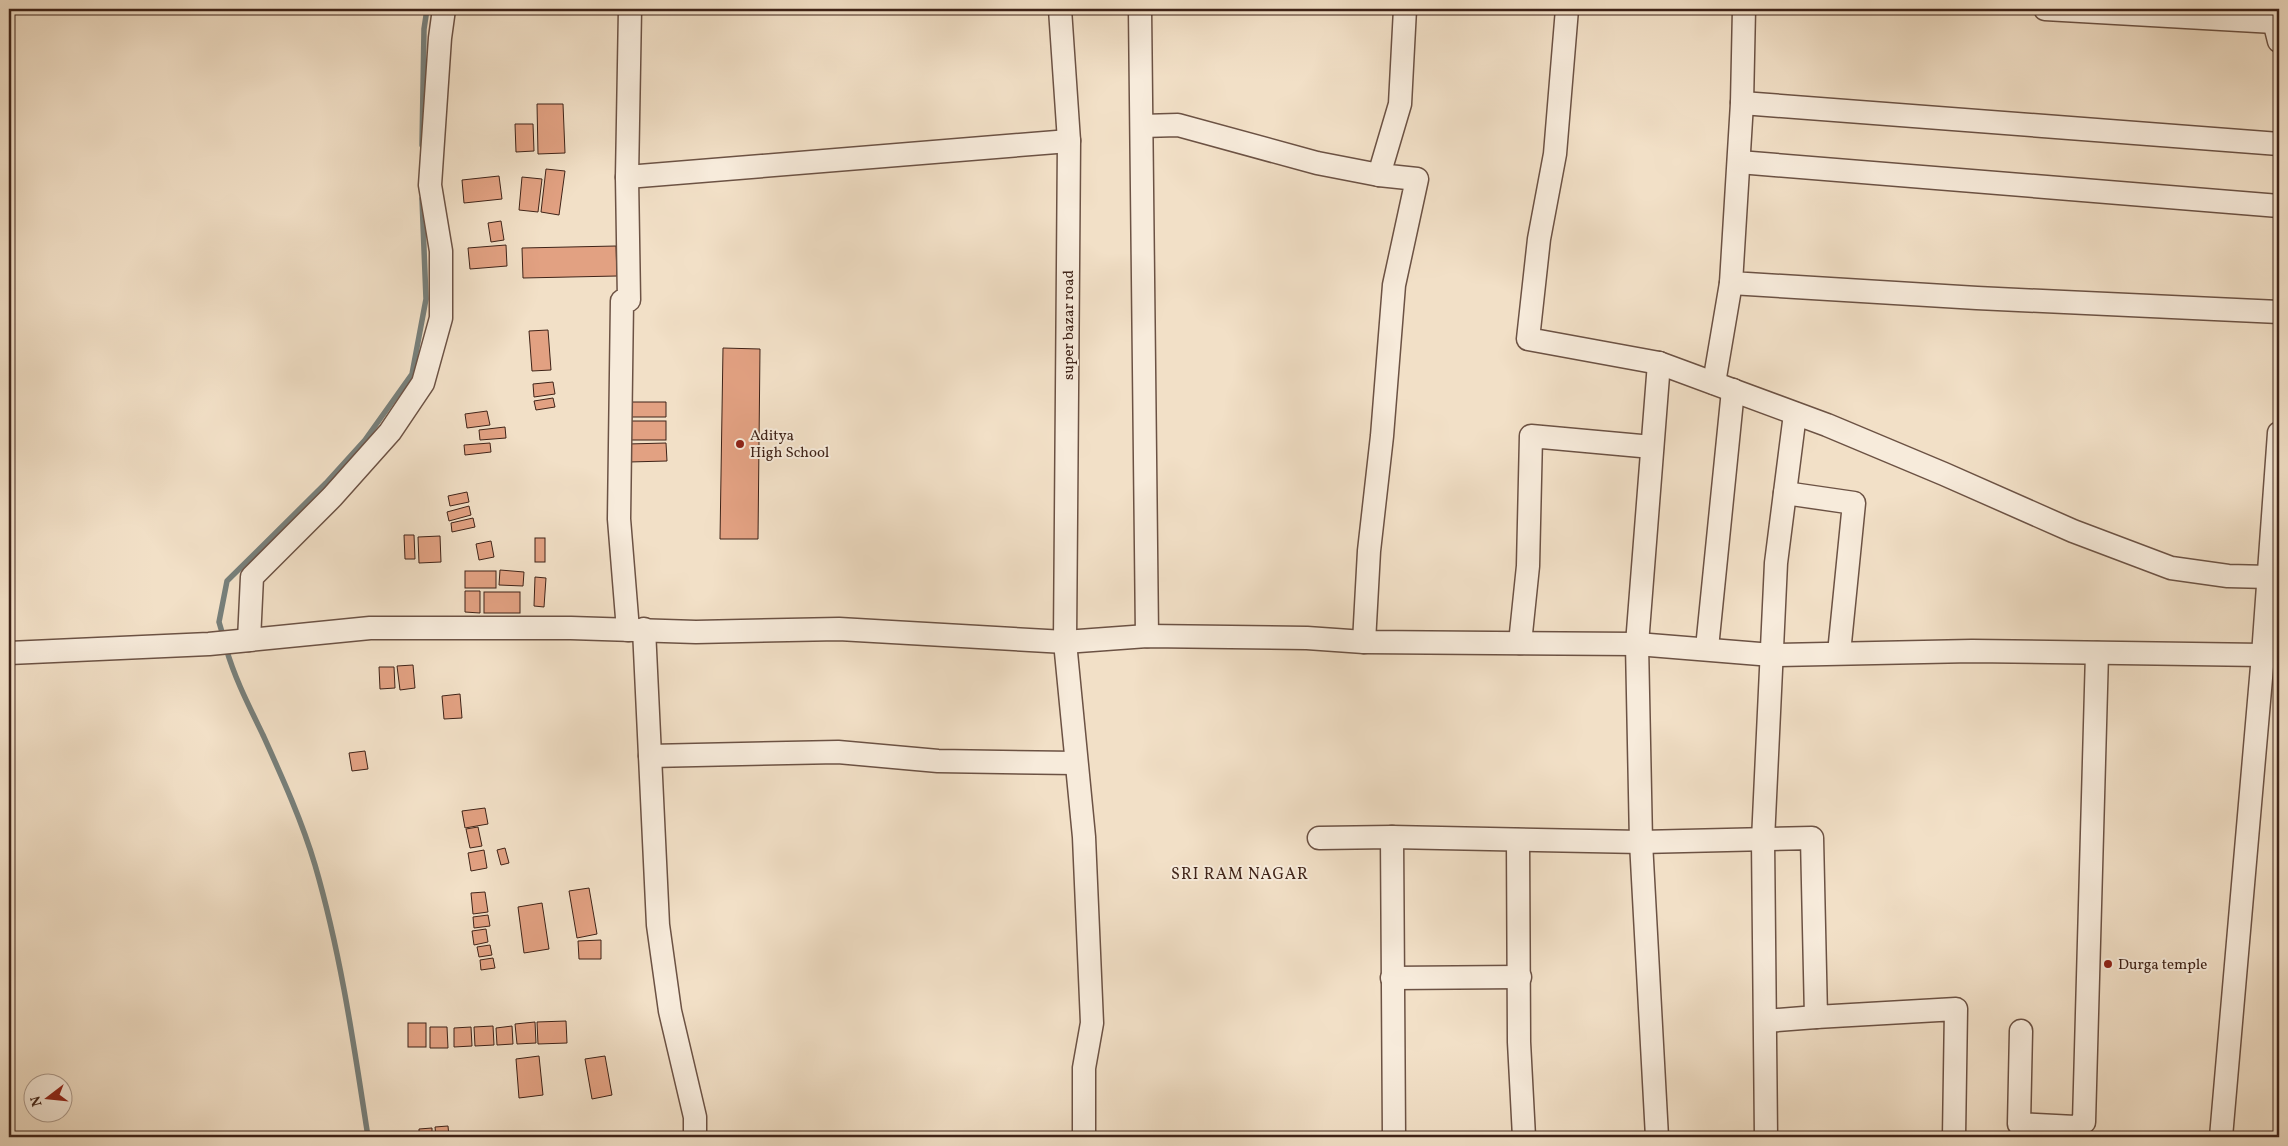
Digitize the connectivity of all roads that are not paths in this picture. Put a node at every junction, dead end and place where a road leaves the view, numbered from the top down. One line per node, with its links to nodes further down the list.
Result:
1 (444, 9): 29 (street)
2 (630, 9): 16 (street)
3 (1060, 9): 12 (street, super bazar road)
4 (1140, 9): 11 (street)
5 (1405, 9): 15 (street)
6 (1567, 9): 20 (street)
7 (1744, 9): 10 (street)
8 (2045, 9): 9 (street)
9 (2275, 24)
10 (1742, 104): 13 (street); 14 (street)
11 (1142, 126): 15 (street); 28 (street)
12 (1069, 141): 16 (street); 30 (street, super bazar road)
13 (2279, 144)
14 (1738, 162): 17 (street); 18 (street)
15 (1379, 175): 31 (street)
16 (627, 177): 27 (street)
17 (2279, 206)
18 (1731, 283): 19 (street); 21 (street)
19 (2279, 312)
20 (1659, 363): 21 (street); 24 (street)
21 (1724, 386): 22 (street); 34 (street)
22 (1795, 414): 25 (street); 26 (street)
23 (2279, 433): 26 (street)
24 (1652, 447): 32 (street); 33 (street)
25 (1785, 493): 36 (street); 38 (street)
26 (2269, 577): 39 (street)
27 (636, 630): 29 (street); 30 (street); 40 (street)
28 (1147, 636): 30 (street); 31 (street)
29 (233, 641): 35 (street)
30 (1065, 642): 41 (street, super bazar road)
31 (1364, 642): 32 (street)
32 (1520, 643): 33 (street)
33 (1637, 644): 34 (street); 46 (street)
34 (1706, 648): 38 (street)
35 (9, 653)
36 (1839, 653): 37 (street); 38 (street)
37 (2097, 653): 39 (street); 51 (street)
38 (1772, 654): 45 (street)
39 (2263, 655): 59 (street)
40 (650, 756): 41 (street); 52 (street)
41 (1076, 763): 53 (street, super bazar road)
42 (1392, 837): 43 (street); 44 (street); 48 (street)
43 (1319, 838)
44 (1518, 840): 46 (street); 47 (street)
45 (1763, 840): 46 (street); 49 (street); 50 (street)
46 (1641, 842): 56 (street)
47 (1520, 977): 48 (street); 55 (street)
48 (1392, 978): 54 (street)
49 (1816, 1018): 50 (street); 58 (street)
50 (1766, 1022): 57 (street)
51 (2022, 1031)
52 (695, 1137)
53 (1084, 1137)
54 (1394, 1137)
55 (1524, 1137)
56 (1657, 1137)
57 (1766, 1137)
58 (1954, 1137)
59 (2220, 1137)

